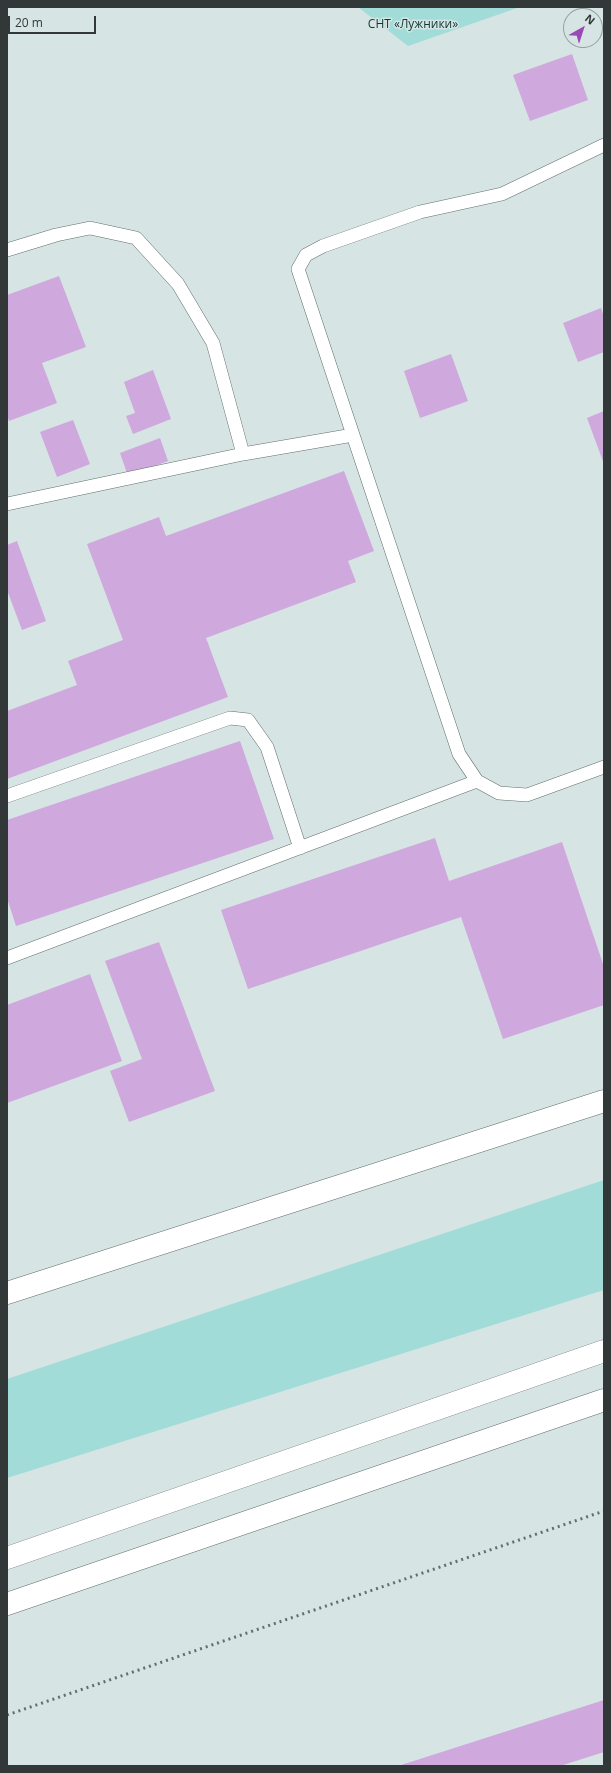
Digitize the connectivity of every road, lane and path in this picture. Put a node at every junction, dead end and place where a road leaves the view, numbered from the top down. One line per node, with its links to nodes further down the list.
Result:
1 (604, 145): 3 (lane)
2 (7, 250): 4 (lane)
3 (352, 435): 4 (lane); 7 (lane)
4 (242, 454): 5 (lane)
5 (7, 504)
6 (604, 767): 7 (lane)
7 (477, 781): 9 (lane)
8 (7, 796): 9 (lane)
9 (300, 848): 10 (lane)
10 (7, 958)
11 (604, 1101): 12 (main road)
12 (7, 1293)
13 (604, 1351): 15 (main road)
14 (604, 1400): 16 (main road)
15 (7, 1558)
16 (7, 1604)

